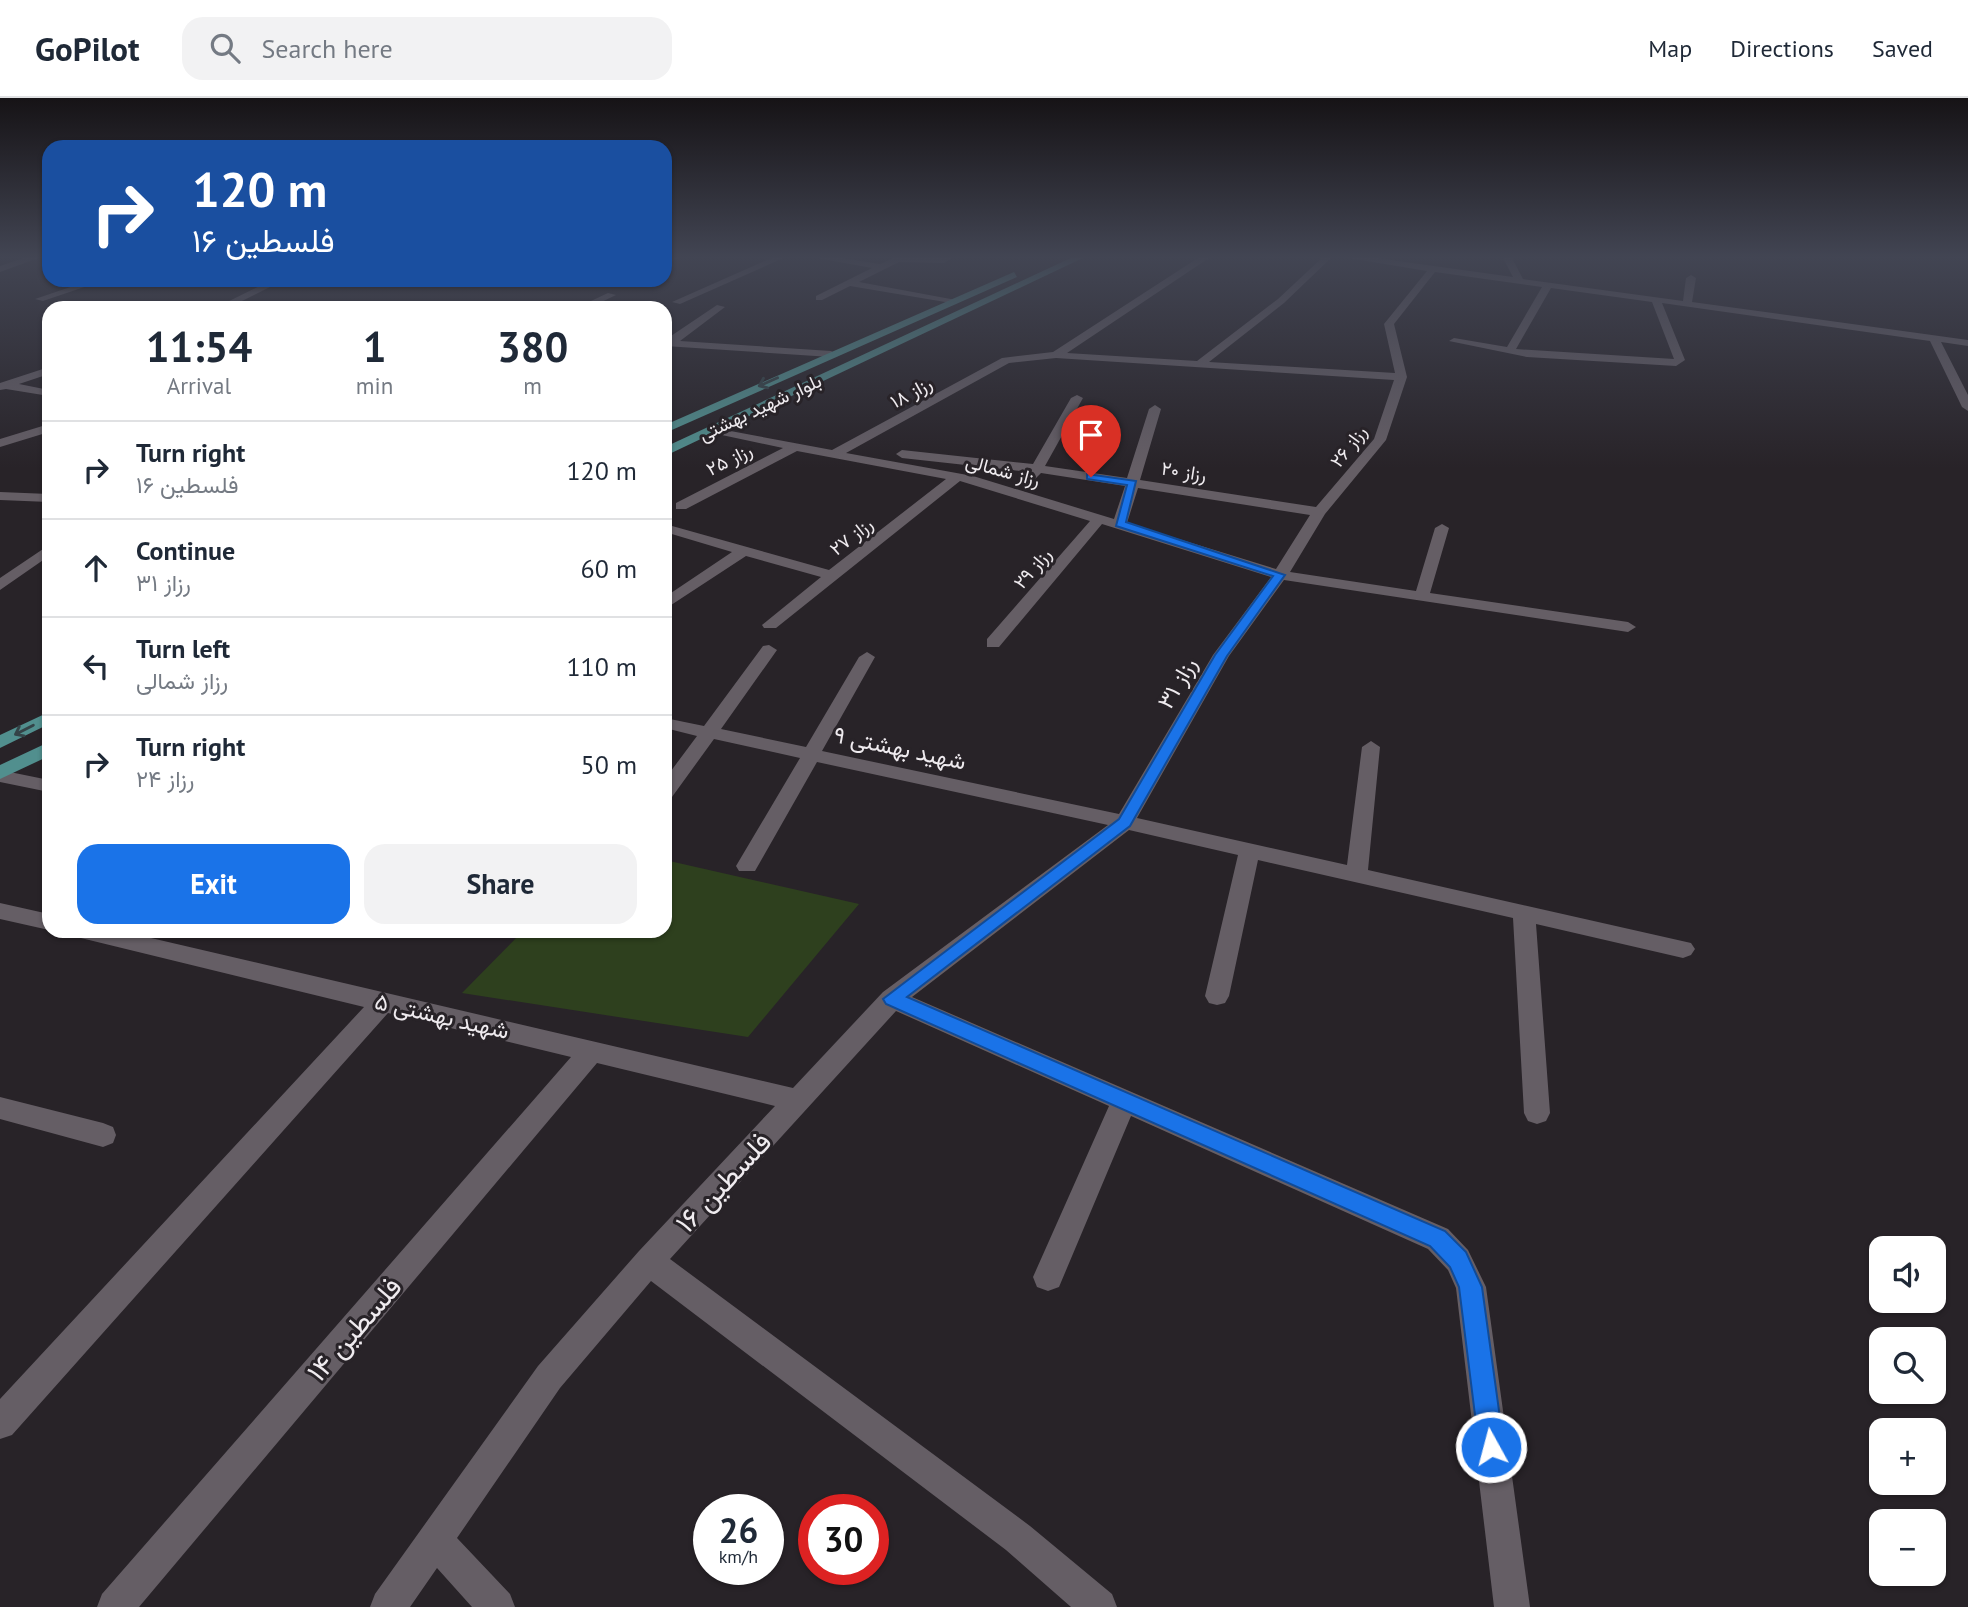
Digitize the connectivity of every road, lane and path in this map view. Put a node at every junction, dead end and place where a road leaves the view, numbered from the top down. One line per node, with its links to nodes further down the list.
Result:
1 (691, 326): 11 (street)
2 (892, 326): 16 (main road, بلوار شهید بهشتی)
3 (933, 326): 21 (main road, بلوار شهید بهشتی)
4 (1100, 326): 17 (street)
5 (1248, 326): 18 (street)
6 (1391, 326): 22 (street)
7 (1524, 326): 15 (street)
8 (1667, 326): 15 (street)
9 (1850, 326): 10 (street)
10 (1934, 338): 14 (street); 26 (street)
11 (672, 340)
12 (1454, 341): 15 (street)
13 (672, 343): 16 (street)
14 (1968, 343)
15 (1510, 351)
16 (831, 354): 19 (main road, بلوار شهید بهشتی)
17 (1056, 355): 18 (street); 34 (street, رزاز ۱۸)
18 (1198, 365): 22 (street)
19 (799, 368): 21 (main road); 28 (main road, بلوار شهید بهشتی, one-way to 28)
20 (42, 372): 23 (street)
21 (827, 376): 30 (main road, بلوار شهید بهشتی)
22 (1401, 377): 42 (street, رزاز ۲۶)
23 (2, 386): 24 (street)
24 (42, 392)
25 (1077, 398): 35 (street)
26 (1968, 407)
27 (1155, 409): 37 (street)
28 (672, 426)
29 (42, 430): 31 (street)
30 (709, 431): 32 (street, رزاز شمالی); 33 (main road, بلوار شهید بهشتی)
31 (0, 443)
32 (795, 447): 34 (street, رزاز شمالی); 41 (street, رزاز ۲۵)
33 (672, 449)
34 (834, 454): 35 (street, رزاز ۲۰); 36 (street, رزاز شمالی)
35 (1038, 469): 37 (street, رزاز ۲۰); 38 (street)
36 (957, 477): 38 (street, رزاز شمالی); 52 (street, رزاز ۲۷)
37 (1133, 483): 42 (street, رزاز ۲۰); 44 (street)
38 (1023, 495): 43 (street, رزاز شمالی)
39 (0, 496): 40 (street)
40 (42, 498)
41 (681, 506)
42 (1319, 512): 51 (street, رزاز ۲۶)
43 (1100, 518): 44 (street, رزاز شمالی); 58 (street, رزاز ۲۹)
44 (1120, 524): 51 (street, رزاز شمالی)
45 (1442, 528): 54 (street)
46 (672, 530): 47 (street)
47 (743, 551): 52 (street); 55 (street)
48 (42, 554): 50 (street)
49 (0, 562): 50 (street)
50 (28, 564): 53 (street)
51 (1280, 575): 54 (street, رزاز شمالی); 71 (street, رزاز ۳۱)
52 (832, 576): 56 (street, رزاز ۲۷)
53 (0, 585)
54 (1422, 595): 57 (street, رزاز شمالی)
55 (672, 599)
56 (770, 625)
57 (1628, 627)
58 (993, 643)
59 (769, 650): 63 (street)
60 (867, 657): 67 (street)
61 (42, 721): 64 (main road, one-way to 64)
62 (672, 725): 63 (street, شهید بهشتی ۹)
63 (709, 733): 67 (street, شهید بهشتی ۹); 69 (street)
64 (0, 742)
65 (1371, 747): 74 (street)
66 (42, 752): 68 (main road)
67 (811, 754): 71 (street, شهید بهشتی ۹); 73 (street)
68 (0, 775): 70 (street)
69 (672, 783)
70 (42, 784)
71 (1125, 822): 72 (street, شهید بهشتی ۹); 81 (street, فلسطین ۱۶)
72 (1250, 850): 74 (street, شهید بهشتی ۹); 80 (street)
73 (747, 866)
74 (1357, 875): 76 (street, شهید بهشتی ۹)
75 (0, 911): 77 (street)
76 (1524, 913): 79 (street, شهید بهشتی ۹); 87 (street)
77 (42, 920)
78 (114, 938): 82 (street, شهید بهشتی ۵)
79 (1684, 949)
80 (1217, 996)
81 (892, 999): 84 (street, فلسطین ۱۶); 85 (street)
82 (383, 1002): 83 (street, شهید بهشتی ۵); 91 (street)
83 (592, 1051): 84 (street, شهید بهشتی ۵); 93 (street, فلسطین ۱۴)
84 (799, 1101): 89 (street, فلسطین ۱۶)
85 (1124, 1101): 90 (street); 97 (street)
86 (0, 1108): 88 (street)
87 (1537, 1114)
88 (103, 1135)
89 (649, 1261): 92 (street, فلسطین ۱۶); 96 (street)
90 (1048, 1277)
91 (0, 1423)
92 (435, 1540): 94 (street, فلسطین ۱۶); 95 (street)
93 (115, 1607)
94 (388, 1607)
95 (497, 1607)
96 (1099, 1607)
97 (1512, 1607)

